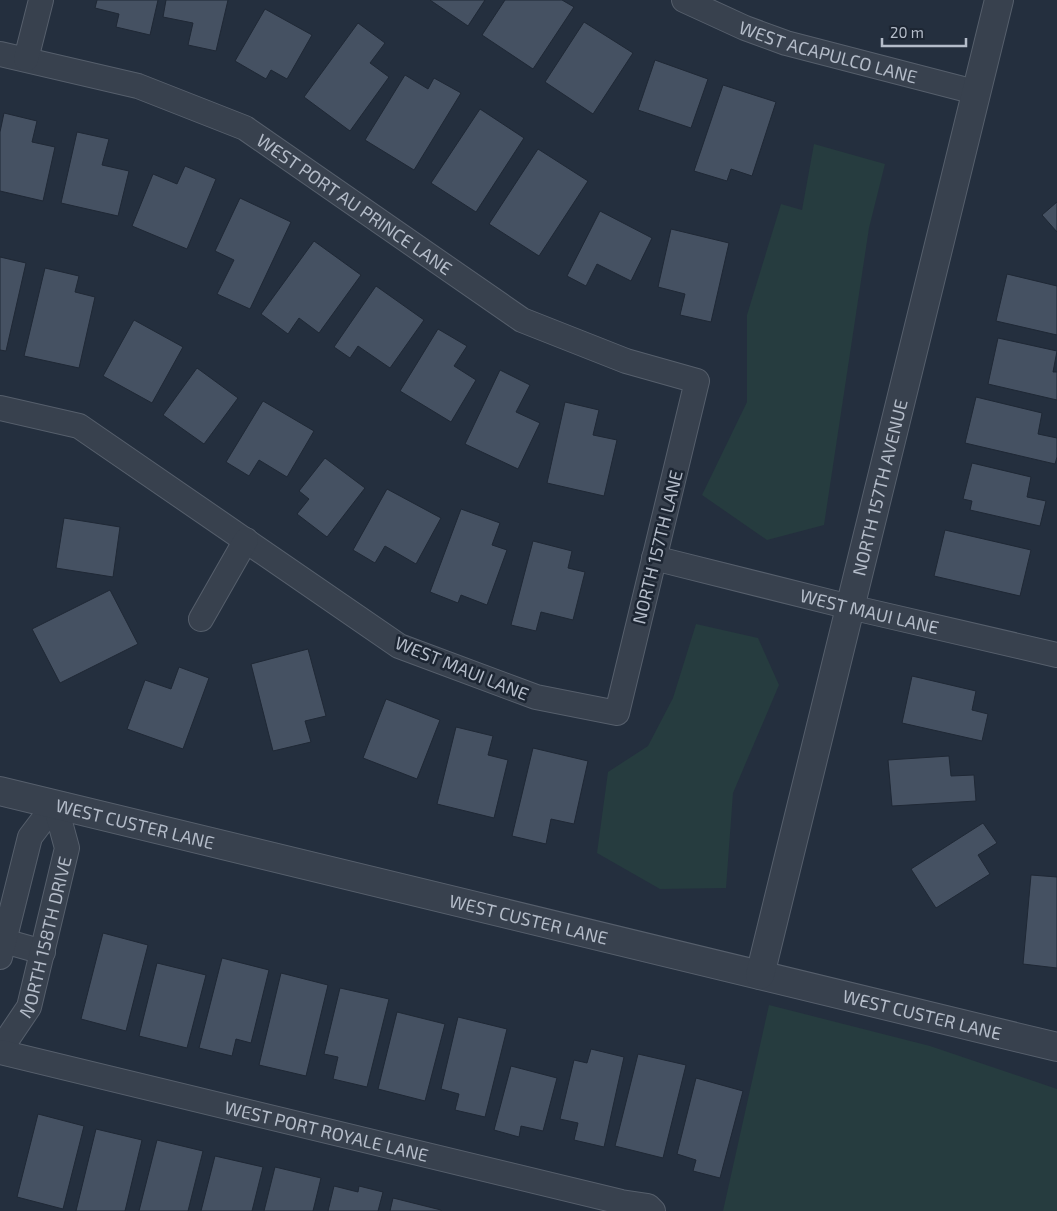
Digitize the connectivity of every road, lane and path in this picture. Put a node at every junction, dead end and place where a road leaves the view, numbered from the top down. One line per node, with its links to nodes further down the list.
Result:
1 (41, 0): 5 (street)
2 (684, 0): 6 (street, WEST ACAPULCO LANE)
3 (998, 0): 6 (street, NORTH 157TH AVENUE)
4 (0, 54): 5 (street, WEST PORT AU PRINCE LANE)
5 (26, 59): 7 (street, WEST PORT AU PRINCE LANE)
6 (976, 92): 11 (street, NORTH 157TH AVENUE)
7 (698, 381): 10 (street, NORTH 157TH LANE)
8 (0, 408): 9 (street, WEST MAUI LANE)
9 (246, 540): 12 (street); 14 (street, WEST MAUI LANE)
10 (654, 558): 11 (street, WEST MAUI LANE); 14 (street, NORTH 157TH LANE)
11 (850, 607): 13 (street, WEST MAUI LANE); 19 (street, NORTH 157TH AVENUE)
12 (201, 619)
13 (1057, 655)
14 (617, 713)
15 (0, 791): 16 (street, WEST CUSTER LANE)
16 (55, 804): 17 (street, NORTH 158TH DRIVE); 18 (street, NORTH 158TH DRIVE); 19 (street, WEST CUSTER LANE)
17 (2, 949): 18 (street)
18 (43, 952): 21 (street, NORTH 158TH DRIVE)
19 (760, 975): 20 (street, WEST CUSTER LANE)
20 (1057, 1047)
21 (0, 1051): 22 (street, WEST PORT ROYALE LANE)
22 (653, 1211)

